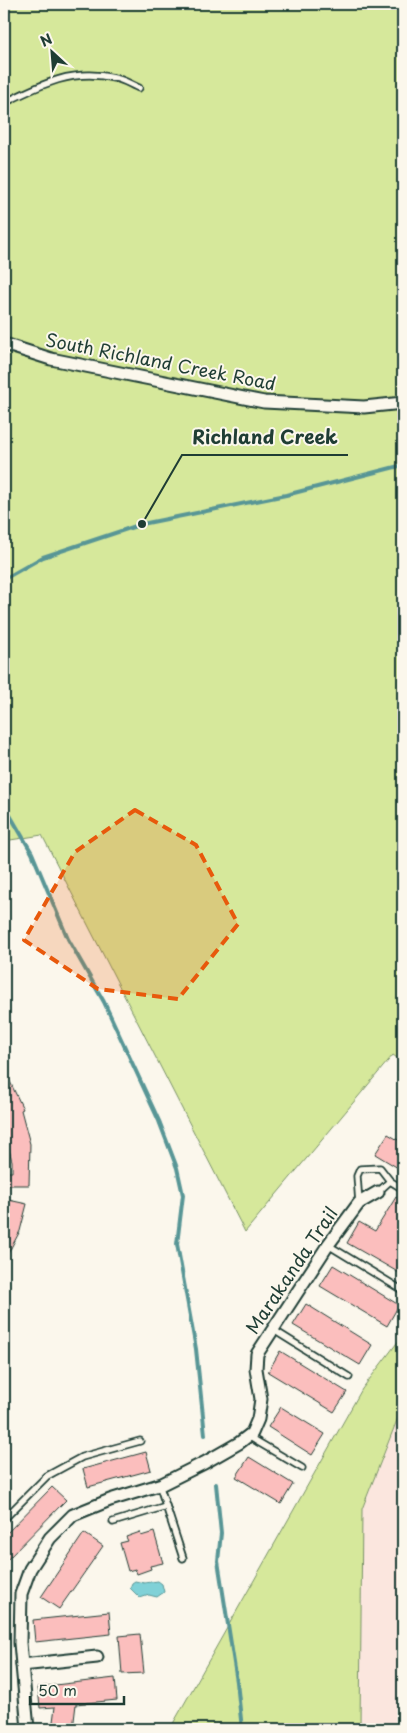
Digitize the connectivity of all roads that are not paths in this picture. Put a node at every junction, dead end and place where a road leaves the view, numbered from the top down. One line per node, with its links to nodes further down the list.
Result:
1 (139, 88): 2 (lane)
2 (4, 103)
3 (4, 344): 4 (street, South Richland Creek Road)
4 (403, 403)
5 (390, 1181): 6 (lane); 7 (lane); 8 (lane)
6 (403, 1189)
7 (378, 1192): 8 (street, Marakanda Trail)
8 (359, 1203): 9 (street, Marakanda Trail)
9 (328, 1245): 10 (lane); 11 (street, Marakanda Trail)
10 (402, 1290)
11 (272, 1329): 12 (lane); 13 (street, Marakanda Trail)
12 (349, 1377)
13 (248, 1436): 15 (lane); 16 (street)
14 (140, 1441): 18 (lane)
15 (302, 1468)
16 (159, 1484): 17 (lane); 22 (street)
17 (166, 1506): 19 (lane); 20 (lane)
18 (4, 1519)
19 (113, 1522)
20 (183, 1558)
21 (97, 1657): 22 (street)
22 (22, 1665): 23 (street)
23 (28, 1729)

